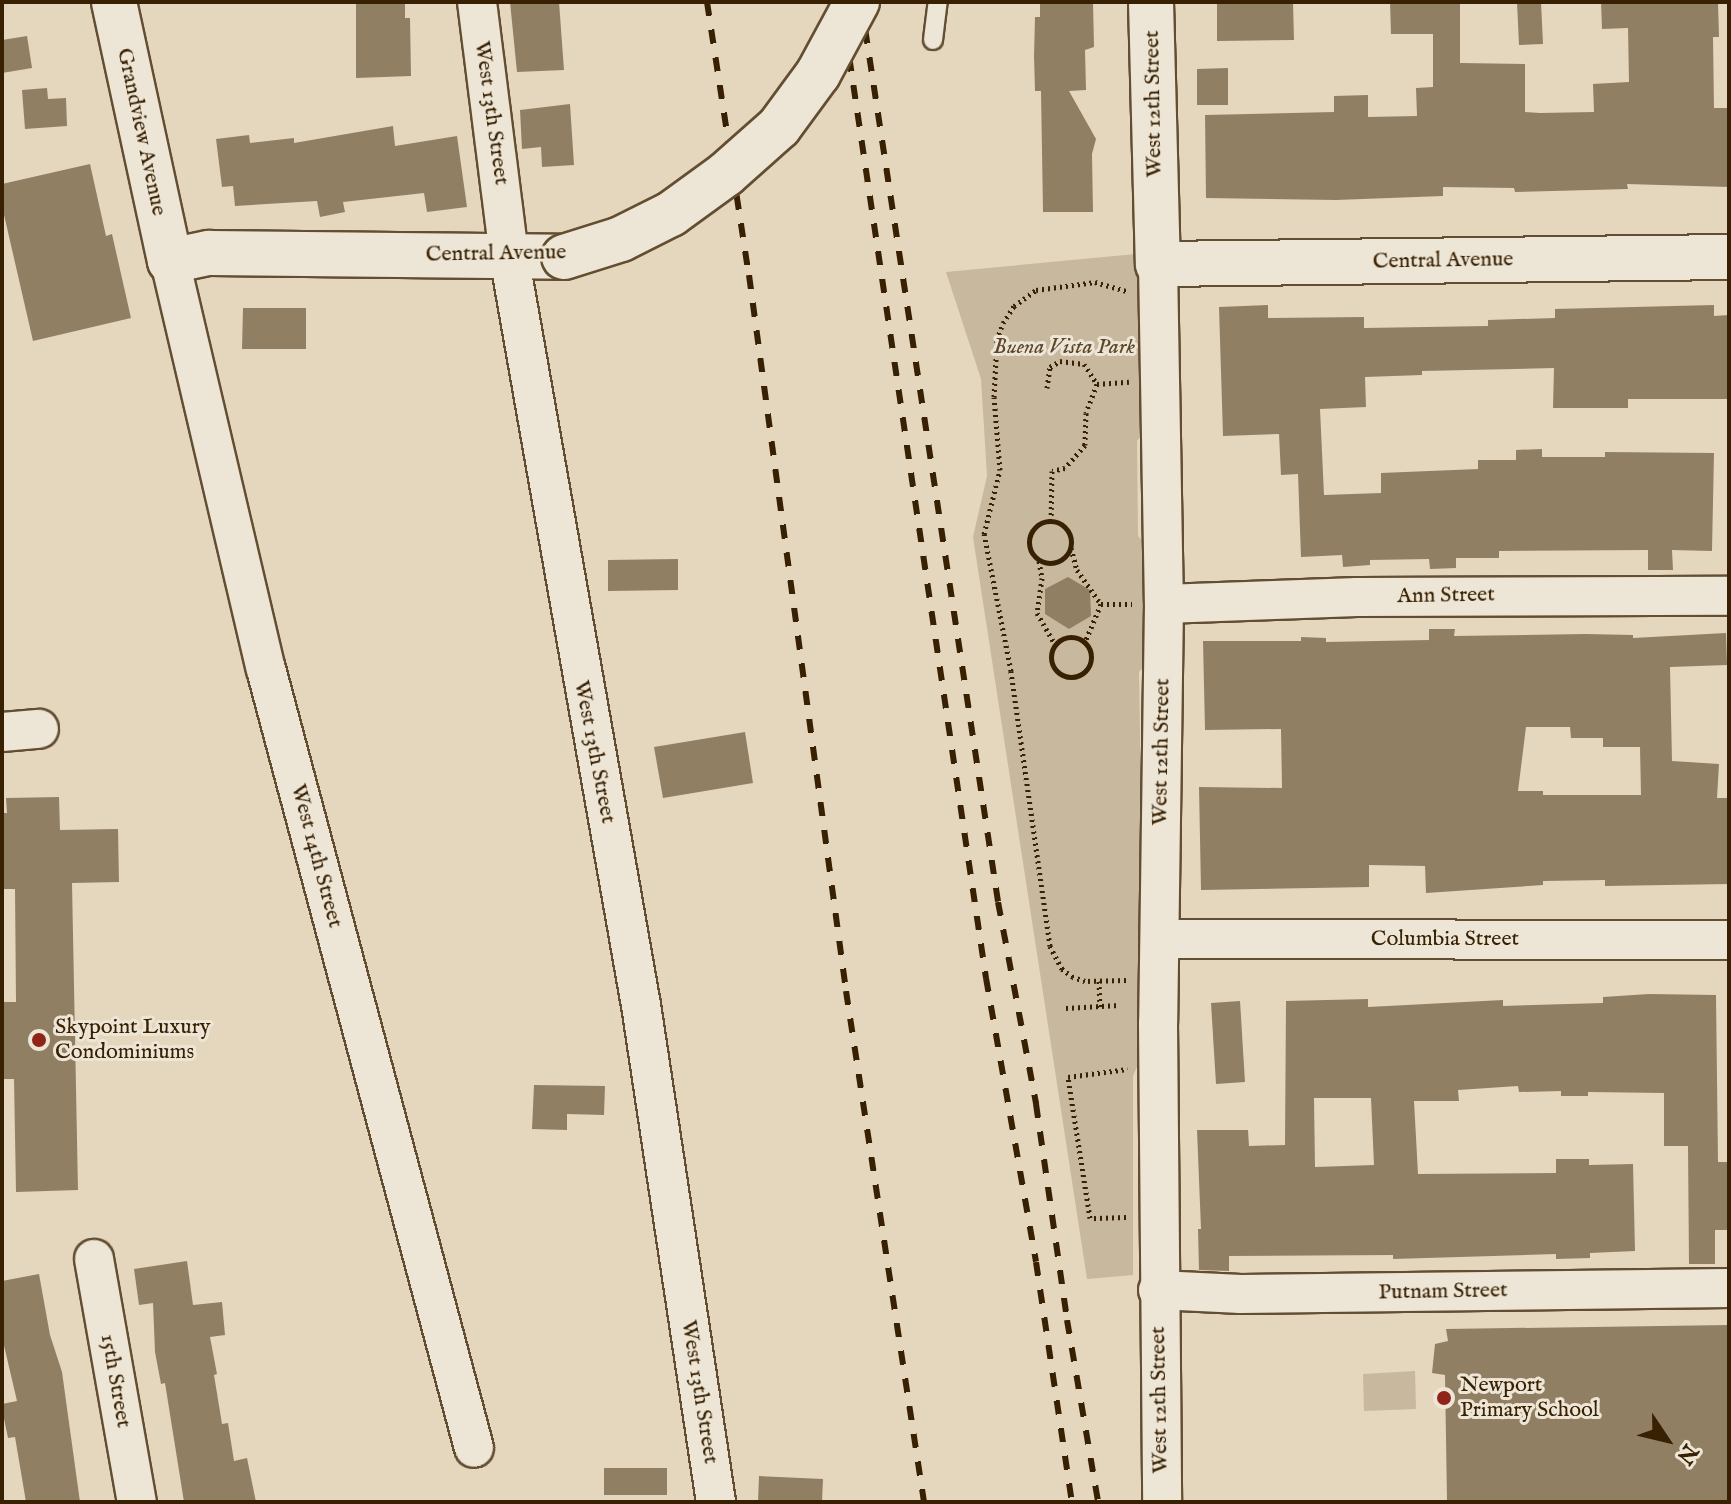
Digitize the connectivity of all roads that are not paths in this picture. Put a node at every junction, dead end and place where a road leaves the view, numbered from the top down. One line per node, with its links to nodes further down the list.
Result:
1 (114, 2): 9 (street, Grandview Avenue)
2 (477, 2): 7 (street, West 13th Street)
3 (857, 2): 7 (street, Central Avenue, bridge)
4 (938, 2): 6 (lane)
5 (1151, 2): 10 (street, West 12th Street)
6 (933, 40)
7 (509, 256): 9 (street, Central Avenue); 20 (street, West 13th Street)
8 (1729, 257): 10 (street, Central Avenue)
9 (170, 261): 18 (street, West 14th Street)
10 (1158, 280): 12 (street, West 12th Street)
11 (1729, 596): 12 (street, Ann Street)
12 (1164, 604): 13 (street, West 12th Street)
13 (1160, 939): 14 (street, Columbia Street); 17 (street, West 12th Street)
14 (1729, 940)
15 (94, 1259): 19 (street, 15th Street)
16 (1729, 1288): 17 (street, Putnam Street)
17 (1158, 1290): 21 (street, West 12th Street)
18 (474, 1448)
19 (137, 1502)
20 (716, 1502)
21 (1162, 1502)

